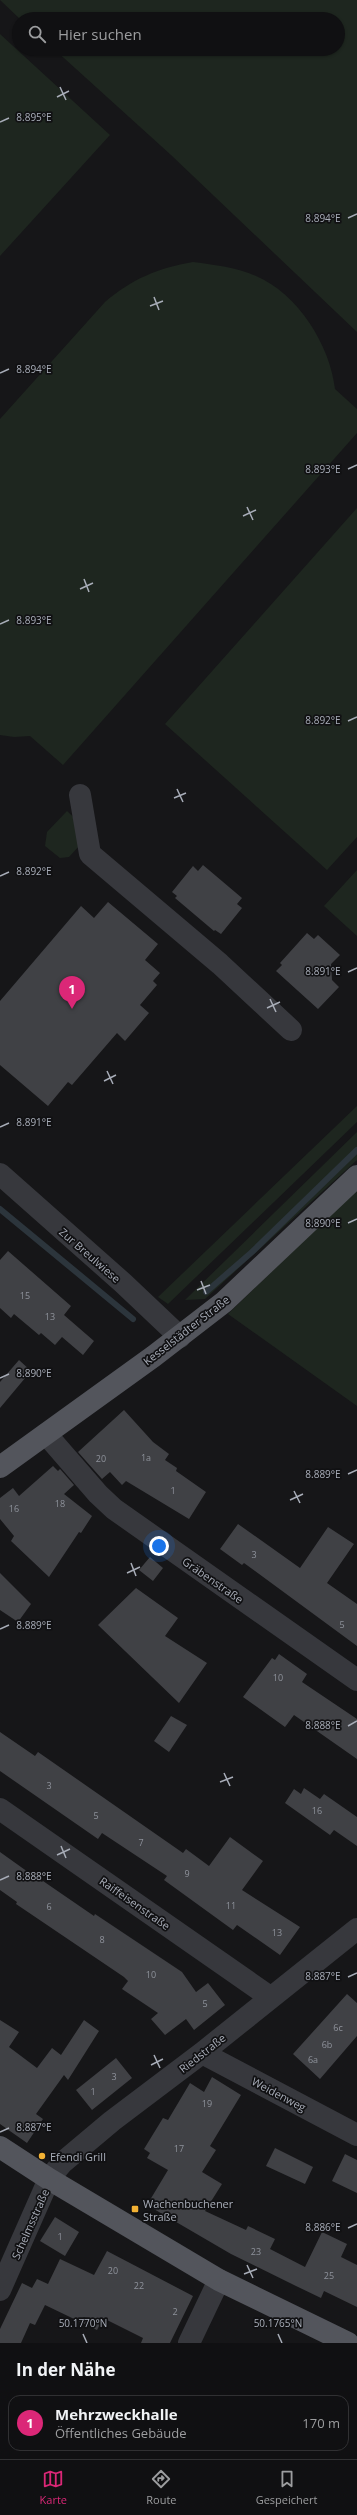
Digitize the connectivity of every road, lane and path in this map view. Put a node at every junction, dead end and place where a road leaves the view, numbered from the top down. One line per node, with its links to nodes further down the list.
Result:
1 (80, 795): 2 (street)
2 (291, 1030)
3 (0, 1174): 5 (street, Zur Breulwiese)
4 (357, 1176): 5 (main road, Kesselstädter Straße)
5 (180, 1337): 6 (main road, Kesselstädter Straße)
6 (46, 1434): 7 (main road, Kesselstädter Straße); 8 (street, Gräbenstraße)
7 (0, 1467)
8 (357, 1680)
9 (0, 1809): 11 (street, Raiffeisenstraße)
10 (357, 1929): 11 (street, Riedstraße)
11 (270, 1997): 12 (street, Riedstraße)
12 (202, 2053): 13 (street, Weidenweg); 15 (street, Riedstraße)
13 (357, 2135)
14 (0, 2148): 15 (main road)
15 (49, 2180): 16 (main road); 17 (street, Schelmsstraße)
16 (219, 2280): 18 (street); 19 (main road)
17 (0, 2290)
18 (189, 2343)
19 (348, 2343)

